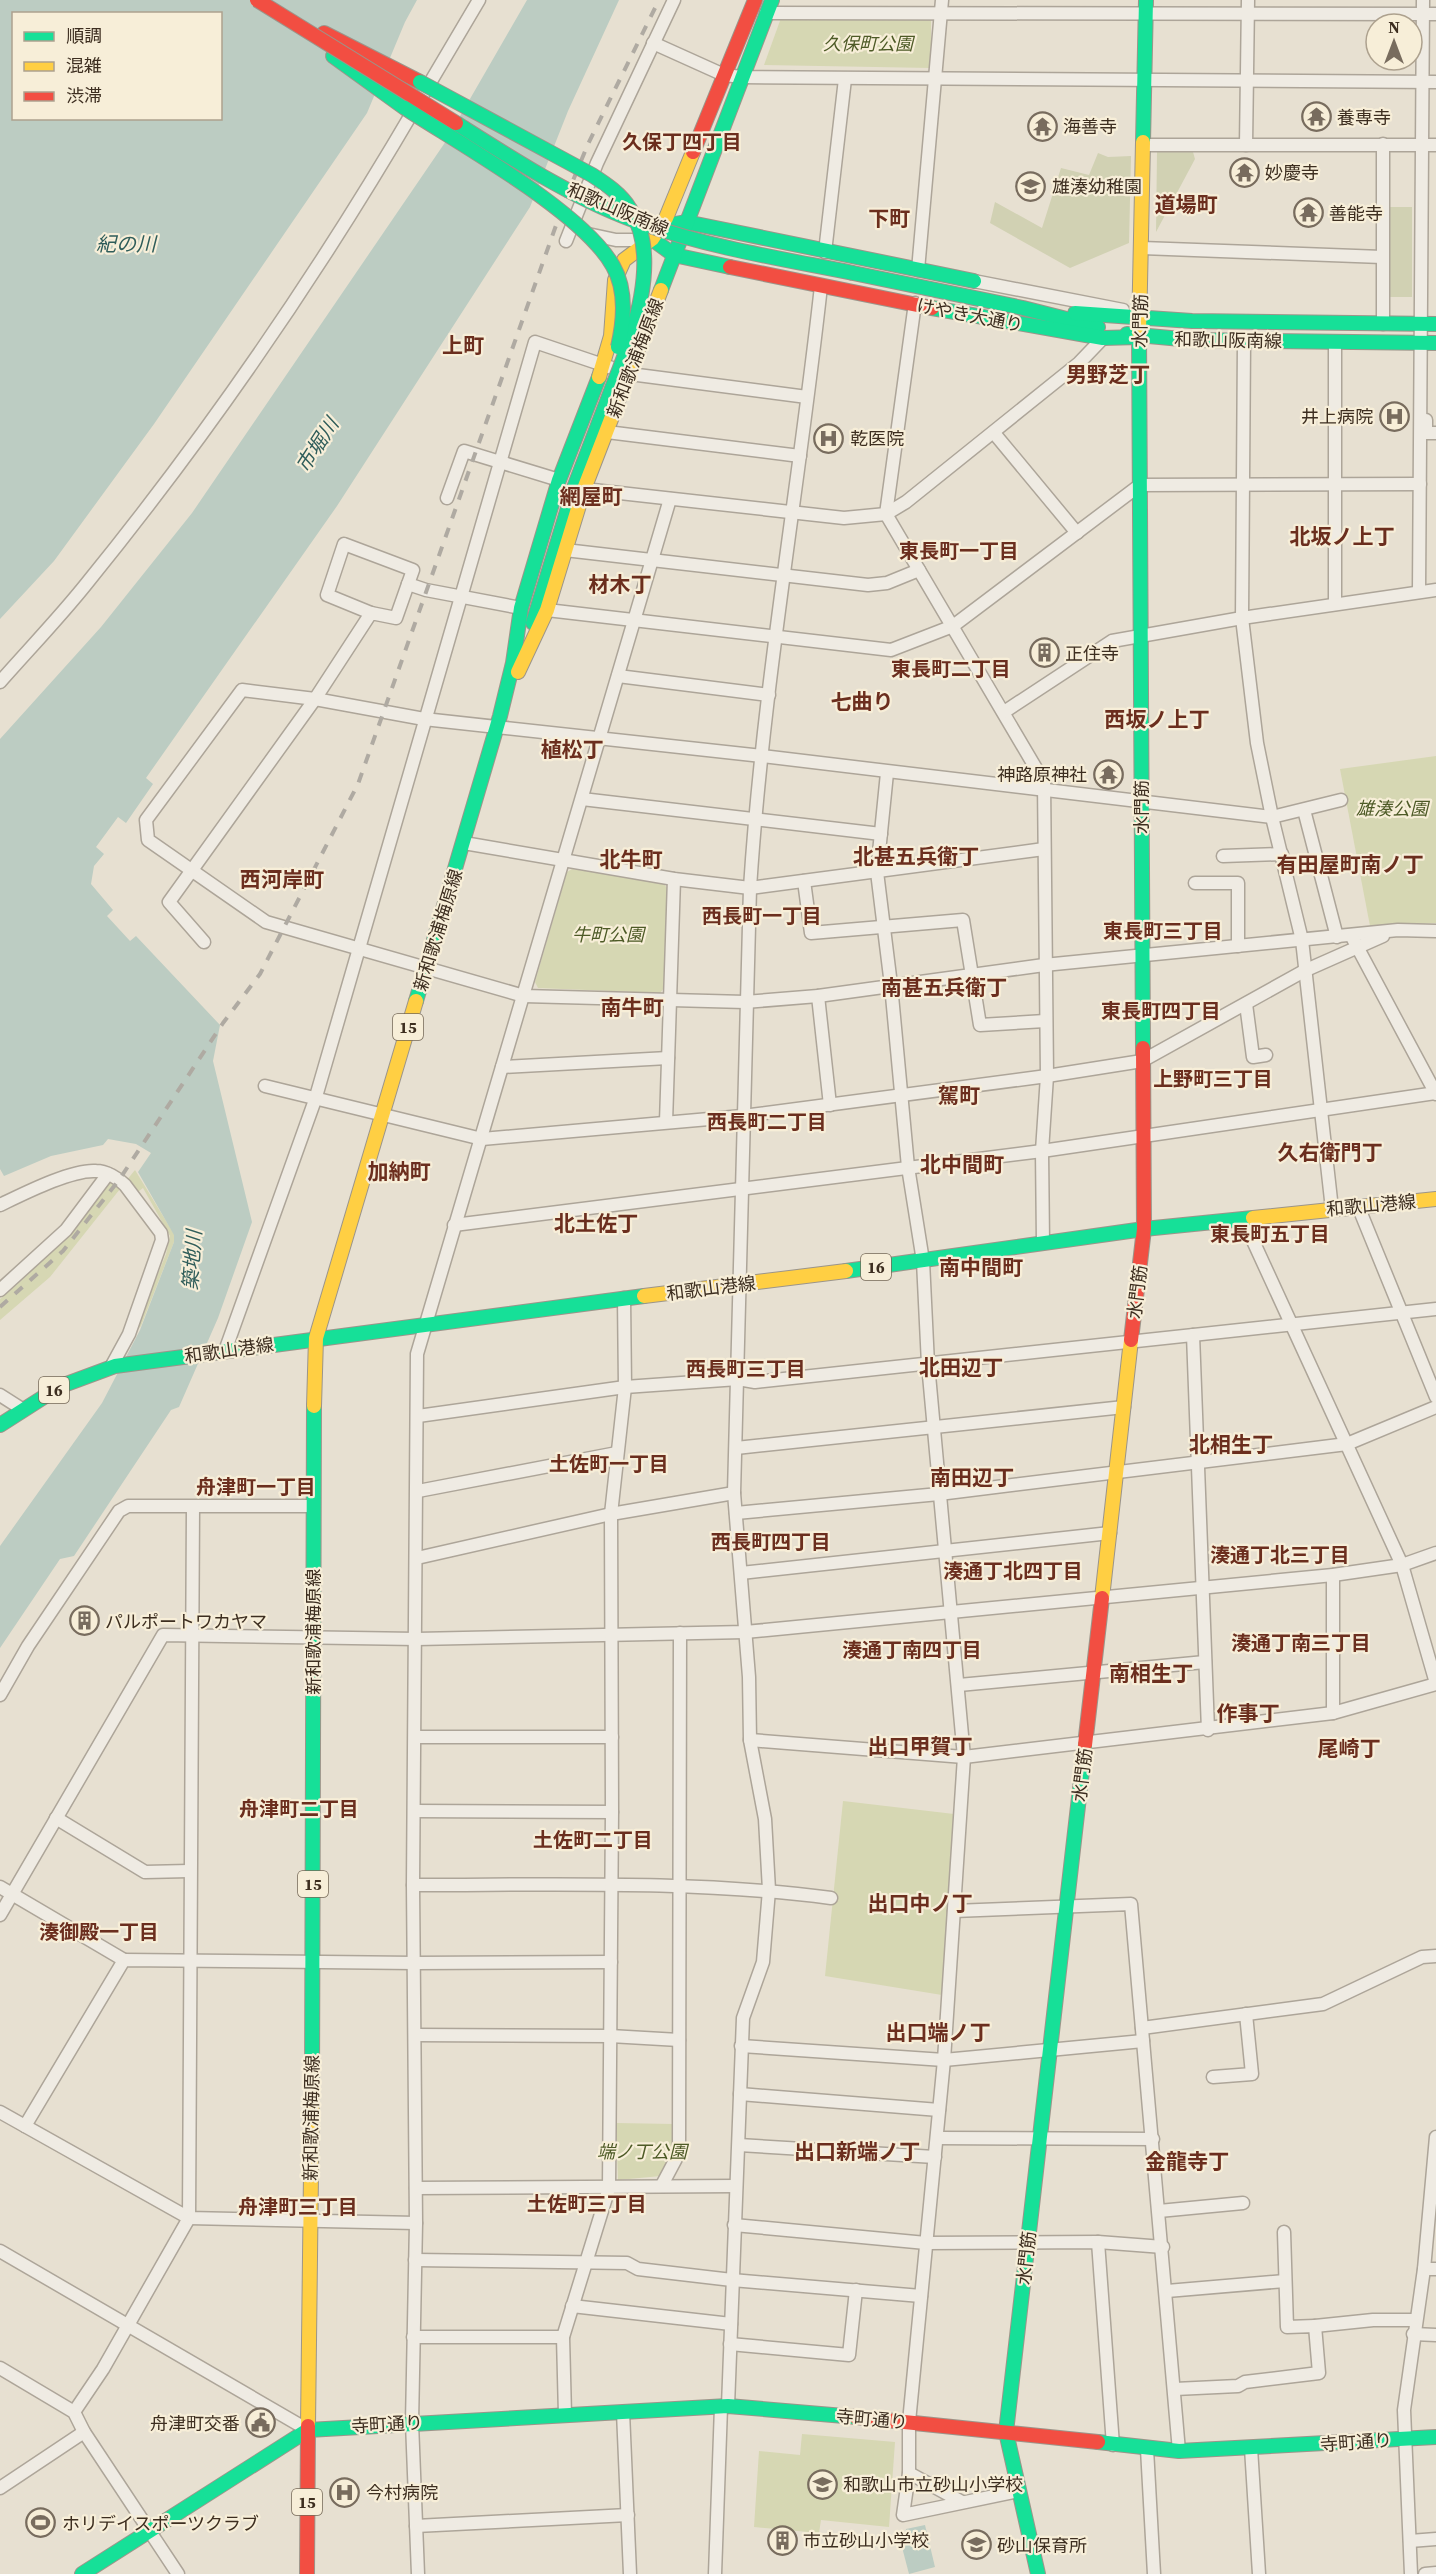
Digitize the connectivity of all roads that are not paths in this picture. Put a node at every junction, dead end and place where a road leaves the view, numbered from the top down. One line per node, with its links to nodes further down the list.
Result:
1 (258, 0): 40 (main road, 和歌山阪南線, bridge); 51 (main road, bridge); 51 (main road, bridge)
2 (479, 0): 89 (street)
3 (674, 0): 13 (street)
4 (755, 0): 15 (main road)
5 (942, 0): 10 (street)
6 (1248, 0): 11 (street)
7 (1044, 6): 9 (street); 10 (street)
8 (769, 7): 10 (street); 16 (main road, 新和歌浦梅原線 / 15)
9 (1146, 7): 11 (street); 19 (main road, 水門筋)
10 (941, 13): 18 (street)
11 (1248, 13): 12 (street); 20 (street)
12 (1364, 14)
13 (653, 43): 15 (street); 30 (street)
14 (1422, 72): 21 (street)
15 (724, 75): 16 (street); 29 (main road)
16 (742, 77): 17 (street); 28 (main road, 新和歌浦梅原線 / 15)
17 (845, 79): 18 (street); 32 (street)
18 (936, 80): 19 (street); 36 (street)
19 (1145, 80): 20 (street); 24 (main road, 水門筋)
20 (1247, 80): 21 (street); 25 (street)
21 (1422, 81): 22 (street); 26 (street)
22 (1436, 82)
23 (1383, 144): 25 (street); 26 (street); 34 (street)
24 (1144, 145): 25 (street); 31 (main road, 水門筋)
25 (1246, 145)
26 (1422, 145): 27 (street); 43 (street)
27 (1436, 145)
28 (686, 222): 29 (main road); 32 (main road, けやき大通り); 33 (main road, 新和歌浦梅原線 / 15)
29 (652, 239): 30 (street); 33 (main road); 35 (main road)
30 (616, 240): 35 (street)
31 (1142, 248): 34 (street); 41 (main road, 水門筋)
32 (825, 252): 36 (main road, けやき大通り)
33 (674, 255): 38 (main road, けやき大通り); 50 (main road, 新和歌浦梅原線 / 15)
34 (1382, 257): 42 (street)
35 (624, 260): 49 (main road, 新和歌浦梅原線 / 15)
36 (918, 270): 37 (main road, けやき大通り)
37 (974, 281): 41 (street, けやき大通り)
38 (821, 286): 39 (main road, けやき大通り); 53 (street)
39 (915, 303): 45 (main road, けやき大通り); 68 (street)
40 (1023, 308): 41 (main road, 和歌山阪南線); 44 (main road, 和歌山阪南線)
41 (1140, 318): 42 (main road, 和歌山阪南線); 44 (main road, 水門筋)
42 (1383, 324): 43 (main road, 和歌山阪南線)
43 (1429, 324): 48 (street)
44 (1139, 337): 45 (main road, けやき大通り); 46 (main road, 和歌山阪南線); 63 (main road, 水門筋)
45 (1103, 338): 55 (street)
46 (1244, 342): 47 (main road, 和歌山阪南線); 60 (street)
47 (1335, 342): 48 (main road, 和歌山阪南線); 61 (street)
48 (1429, 343): 52 (street)
49 (603, 367): 50 (street); 58 (street); 59 (main road, 新和歌浦梅原線 / 15)
50 (630, 374): 53 (street); 54 (main road, 新和歌浦梅原線 / 15)
51 (611, 382): 87 (main road)
52 (1420, 387): 56 (street); 62 (street)
53 (807, 397): 57 (street)
54 (607, 432): 57 (street); 64 (main road, 新和歌浦梅原線 / 15)
55 (994, 433): 68 (street); 69 (street)
56 (1436, 433)
57 (800, 456): 67 (street)
58 (499, 462): 59 (street); 65 (street); 77 (street)
59 (559, 480): 79 (main road, 新和歌浦梅原線 / 15)
60 (1242, 484): 61 (street); 63 (street); 82 (street)
61 (1335, 484): 62 (street); 78 (street)
62 (1420, 484): 76 (street)
63 (1140, 485): 69 (street); 85 (main road, 水門筋)
64 (584, 489): 66 (street); 70 (main road, 新和歌浦梅原線 / 15)
65 (447, 498)
66 (670, 499): 67 (street); 71 (street)
67 (794, 512): 68 (street); 73 (street)
68 (886, 514): 72 (street)
69 (1077, 533): 84 (street)
70 (565, 550): 71 (street); 80 (main road, 新和歌浦梅原線 / 15)
71 (651, 560): 73 (street); 83 (street)
72 (919, 570): 73 (street); 84 (street)
73 (784, 574): 86 (street)
74 (408, 584): 77 (street); 81 (street); 81 (street)
75 (1436, 590): 76 (street)
76 (1419, 592): 78 (street)
77 (460, 597): 79 (street); 93 (street)
78 (1335, 604): 82 (street)
79 (521, 608): 87 (main road, 新和歌浦梅原線 / 15)
80 (547, 610): 83 (street); 87 (main road, 新和歌浦梅原線 / 15)
81 (370, 613): 91 (street)
82 (1242, 618): 85 (street); 103 (street)
83 (635, 620): 86 (street); 88 (street)
84 (953, 626): 86 (street); 92 (street)
85 (1140, 634): 92 (street); 101 (main road, 水門筋)
86 (775, 636): 90 (street)
87 (517, 664): 94 (main road, 新和歌浦梅原線 / 15)
88 (618, 676): 90 (street); 95 (street)
89 (0, 682)
90 (769, 695): 96 (street)
91 (315, 699): 93 (street); 111 (street); 111 (street)
92 (1004, 712): 98 (street)
93 (424, 719): 94 (street); 124 (street)
94 (498, 722): 95 (street); 106 (main road, 新和歌浦梅原線 / 15)
95 (600, 739): 96 (street); 99 (street)
96 (762, 756): 97 (street); 104 (street)
97 (887, 773): 98 (street); 105 (street)
98 (1044, 791): 101 (street); 107 (street)
99 (582, 799): 104 (street); 110 (street)
100 (1341, 800): 102 (street)
101 (1141, 802): 103 (street); 125 (main road, 水門筋)
102 (1304, 810): 103 (street); 119 (street)
103 (1272, 818): 108 (street)
104 (754, 820): 105 (street); 116 (street)
105 (881, 834): 112 (street)
106 (464, 843): 110 (street); 127 (main road, 新和歌浦梅原線 / 15)
107 (1044, 849): 112 (street); 126 (street)
108 (1282, 854): 109 (street); 120 (street)
109 (1223, 856)
110 (564, 861): 113 (street); 131 (street)
111 (192, 871): 122 (street); 124 (street)
112 (877, 873): 114 (street); 117 (street)
113 (674, 879): 116 (street); 133 (street)
114 (804, 881): 116 (street); 117 (street)
115 (1195, 884): 123 (street)
116 (750, 888): 134 (street)
117 (884, 927): 129 (street); 130 (street)
118 (1436, 931): 121 (street)
119 (1337, 937): 120 (street); 121 (street)
120 (1302, 940): 123 (street); 128 (street)
121 (1353, 941): 128 (street); 143 (street)
122 (204, 942)
123 (1238, 945): 125 (street)
124 (360, 950): 127 (street); 145 (street)
125 (1142, 954): 126 (street); 139 (main road, 水門筋)
126 (1044, 965): 129 (street); 136 (street)
127 (426, 969): 131 (street); 148 (main road, 新和歌浦梅原線 / 15)
128 (1305, 971): 135 (street); 147 (street)
129 (971, 975): 130 (street); 136 (street)
130 (891, 985): 132 (street); 144 (street)
131 (524, 996): 133 (street); 140 (street)
132 (818, 996): 134 (street); 146 (street)
133 (668, 1001): 134 (street); 138 (street)
134 (745, 1002): 149 (street)
135 (1246, 1004): 137 (street); 139 (street)
136 (1045, 1021): 141 (street)
137 (1266, 1055)
138 (668, 1059): 140 (street); 150 (street)
139 (1142, 1061): 141 (street); 151 (main road, 水門筋)
140 (502, 1067): 152 (street)
141 (1047, 1076): 144 (street); 153 (street)
142 (265, 1086): 145 (street)
143 (1436, 1094): 147 (street)
144 (901, 1095): 146 (street); 154 (street)
145 (315, 1100): 148 (street); 176 (street)
146 (830, 1105): 149 (street)
147 (1319, 1110): 151 (street); 160 (street)
148 (381, 1116): 152 (street); 174 (main road, 新和歌浦梅原線 / 15)
149 (743, 1116): 150 (street); 156 (street)
150 (666, 1122): 152 (street)
151 (1144, 1136): 153 (street); 163 (main road, 水門筋)
152 (482, 1139): 162 (street)
153 (1042, 1151): 154 (street); 164 (street)
154 (908, 1167): 156 (street); 165 (street)
155 (108, 1174): 158 (street); 167 (street); 178 (street)
156 (742, 1190): 162 (street); 166 (street)
157 (1436, 1199): 159 (main road, 和歌山港線 / 16)
158 (0, 1205)
159 (1358, 1206): 160 (main road, 和歌山港線 / 16); 170 (street)
160 (1332, 1209): 161 (main road, 和歌山港線 / 16)
161 (1243, 1219): 163 (main road, 和歌山港線 / 16); 171 (street)
162 (454, 1225): 172 (street)
163 (1144, 1229): 164 (main road, 和歌山港線 / 16); 175 (main road, 水門筋)
164 (1044, 1242): 165 (main road, 和歌山港線 / 16)
165 (923, 1261): 166 (main road, 和歌山港線 / 16); 177 (street)
166 (739, 1285): 168 (main road, 和歌山港線 / 16); 179 (street)
167 (0, 1290)
168 (624, 1298): 172 (main road, 和歌山港線 / 16); 180 (street)
169 (1436, 1308): 170 (street)
170 (1402, 1311): 171 (street); 182 (street)
171 (1291, 1323): 173 (street); 189 (street)
172 (426, 1326): 174 (main road, 和歌山港線 / 16); 186 (street)
173 (1193, 1335): 175 (street); 192 (street)
174 (316, 1338): 176 (main road, 和歌山港線 / 16); 197 (main road, 新和歌浦梅原線 / 15)
175 (1131, 1342): 177 (street); 183 (main road, 水門筋)
176 (225, 1351): 178 (main road, 和歌山港線 / 16)
177 (928, 1364): 179 (street); 188 (street)
178 (113, 1367): 185 (main road, 和歌山港線 / 16)
179 (738, 1379): 180 (street); 190 (street)
180 (625, 1387): 186 (street); 191 (street)
181 (0, 1395): 185 (street)
182 (1436, 1397)
183 (1124, 1407): 188 (street); 193 (main road, 水門筋)
184 (1436, 1407): 189 (street)
185 (22, 1409): 187 (main road, 和歌山港線 / 16)
186 (418, 1416): 194 (street)
187 (0, 1425)
188 (934, 1428): 190 (street); 196 (street)
189 (1347, 1444): 192 (street); 205 (street)
190 (736, 1448): 195 (street)
191 (617, 1453): 194 (street); 200 (street)
192 (1200, 1462): 193 (street); 208 (street)
193 (1117, 1470): 196 (street); 201 (main road, 水門筋)
194 (418, 1491): 204 (street)
195 (734, 1493): 199 (street); 200 (street)
196 (939, 1494): 199 (street); 202 (street)
197 (312, 1506): 198 (street); 215 (main road, 新和歌浦梅原線 / 15)
198 (193, 1507): 214 (street); 221 (street)
199 (736, 1513): 206 (street)
200 (611, 1514): 204 (street); 213 (street)
201 (1110, 1533): 202 (street); 209 (main road, 水門筋)
202 (944, 1552): 206 (street); 210 (street)
203 (1436, 1553): 205 (street)
204 (417, 1558): 216 (street)
205 (1402, 1565): 207 (street); 219 (street)
206 (741, 1573): 211 (street)
207 (1333, 1575): 208 (street); 222 (street)
208 (1203, 1588): 209 (street); 217 (street)
209 (1102, 1596): 210 (street); 218 (main road, 水門筋)
210 (950, 1611): 211 (street); 220 (street)
211 (745, 1632): 212 (street); 226 (street)
212 (680, 1633): 213 (street); 235 (street)
213 (612, 1635): 216 (street); 225 (street)
214 (192, 1636): 215 (street); 231 (street); 232 (street)
215 (314, 1637): 216 (street); 246 (main road, 新和歌浦梅原線 / 15)
216 (417, 1639): 224 (street)
217 (1205, 1662): 218 (street); 223 (street)
218 (1094, 1671): 220 (street); 227 (main road, 水門筋)
219 (1436, 1684): 222 (street)
220 (959, 1685): 228 (street)
221 (0, 1695)
222 (1333, 1713): 223 (street)
223 (1208, 1730): 227 (street)
224 (416, 1737): 225 (street); 229 (street)
225 (612, 1737): 230 (street)
226 (750, 1740): 228 (street); 237 (street)
227 (1086, 1743): 228 (street); 240 (main road, 水門筋)
228 (964, 1757): 241 (street)
229 (415, 1811): 230 (street); 233 (street)
230 (612, 1812): 234 (street)
231 (56, 1818): 232 (street); 238 (street)
232 (189, 1871): 245 (street)
233 (413, 1885): 234 (street); 248 (street)
234 (611, 1885): 235 (street); 247 (street)
235 (678, 1886): 237 (street); 253 (street)
236 (0, 1887): 238 (street)
237 (769, 1890): 239 (street); 255 (street)
238 (12, 1895): 242 (street); 244 (street)
239 (831, 1898)
240 (1066, 1908): 241 (street); 250 (street); 256 (main road, 水門筋)
241 (954, 1911): 257 (street)
242 (0, 1915)
243 (1436, 1956): 249 (street)
244 (124, 1960): 245 (street); 262 (street)
245 (189, 1961): 246 (street); 275 (street)
246 (312, 1961): 248 (street); 276 (main road, 新和歌浦梅原線 / 15)
247 (611, 1962): 248 (street); 252 (street)
248 (415, 1963): 251 (street)
249 (1246, 2014): 250 (street); 258 (street)
250 (1142, 2028): 254 (street)
251 (416, 2035): 252 (street); 271 (street)
252 (610, 2036): 253 (street); 272 (street)
253 (679, 2040): 269 (street)
254 (1143, 2042): 256 (street); 266 (street)
255 (741, 2046): 257 (street); 259 (street)
256 (1050, 2051): 257 (street); 265 (main road, 水門筋)
257 (944, 2060): 260 (street)
258 (1213, 2077)
259 (740, 2094): 260 (street); 267 (street)
260 (939, 2110): 264 (street)
261 (0, 2112): 262 (street)
262 (25, 2126): 275 (street)
263 (1436, 2137): 287 (street)
264 (937, 2138): 265 (street); 268 (street)
265 (1039, 2138): 266 (street); 280 (main road, 水門筋)
266 (1153, 2139): 274 (street)
267 (739, 2145): 268 (street); 270 (street)
268 (935, 2157): 282 (street)
269 (662, 2185): 270 (street); 272 (street)
270 (736, 2186): 278 (street)
271 (416, 2187): 272 (street); 277 (street)
272 (609, 2187): 286 (street)
273 (1243, 2203): 274 (street)
274 (1160, 2211): 283 (street)
275 (189, 2218): 276 (street); 296 (street)
276 (309, 2223): 277 (street); 311 (main road, 新和歌浦梅原線 / 15)
277 (416, 2223): 285 (street)
278 (734, 2225): 282 (street); 288 (street)
279 (1284, 2232): 289 (street)
280 (1028, 2242): 281 (street); 282 (street); 313 (main road, 水門筋)
281 (1098, 2242): 283 (street); 316 (street)
282 (926, 2243): 292 (street)
283 (1163, 2247): 291 (street)
284 (0, 2251): 296 (street)
285 (415, 2260): 286 (street); 300 (street)
286 (586, 2261): 288 (street); 293 (street)
287 (1430, 2269): 294 (street)
288 (732, 2280): 290 (street); 295 (street)
289 (1285, 2281): 291 (street); 297 (street)
290 (856, 2290): 292 (street); 302 (street)
291 (1167, 2291): 304 (street)
292 (921, 2296): 309 (street)
293 (572, 2306): 295 (street); 301 (street)
294 (1416, 2320): 297 (street); 298 (street)
295 (731, 2324): 302 (street)
296 (128, 2325): 306 (street); 311 (street)
297 (1315, 2326): 304 (street)
298 (1413, 2334): 299 (street); 315 (street)
299 (1436, 2335)
300 (413, 2337): 301 (street); 310 (street)
301 (563, 2337): 308 (street)
302 (730, 2344): 305 (street)
303 (0, 2368): 306 (street)
304 (1175, 2389): 319 (street)
305 (724, 2407): 307 (main road, 寺町通り); 309 (main road, 寺町通り); 335 (street)
306 (74, 2412): 312 (street)
307 (623, 2412): 308 (main road, 寺町通り); 324 (street)
308 (565, 2415): 310 (main road, 寺町通り)
309 (909, 2422): 313 (main road, 寺町通り); 320 (street)
310 (412, 2423): 311 (main road, 寺町通り); 325 (street)
311 (308, 2430): 326 (main road); 332 (main road, 新和歌浦梅原線 / 15)
312 (84, 2432): 321 (street); 326 (street)
313 (1006, 2432): 316 (main road, 寺町通り); 322 (main road, 水門筋)
314 (1436, 2437): 315 (main road, 寺町通り)
315 (1404, 2439): 317 (main road, 寺町通り); 328 (street)
316 (1113, 2445): 318 (main road, 寺町通り)
317 (1251, 2448): 319 (main road, 寺町通り); 338 (street)
318 (1147, 2449): 319 (main road, 寺町通り); 337 (street)
319 (1179, 2451)
320 (909, 2473): 323 (street); 323 (street)
321 (0, 2488)
322 (1019, 2491): 323 (street); 336 (main road, 水門筋)
323 (962, 2502)
324 (628, 2515): 325 (street); 334 (street)
325 (416, 2526): 333 (street)
326 (150, 2528): 330 (main road); 331 (street)
327 (1436, 2539): 328 (street)
328 (1410, 2541): 339 (street)
329 (1436, 2573): 340 (street)
330 (82, 2574)
331 (178, 2574)
332 (307, 2574)
333 (418, 2574)
334 (630, 2574)
335 (715, 2574)
336 (1038, 2574)
337 (1154, 2574)
338 (1259, 2574)
339 (1411, 2574)
340 (1425, 2574)

